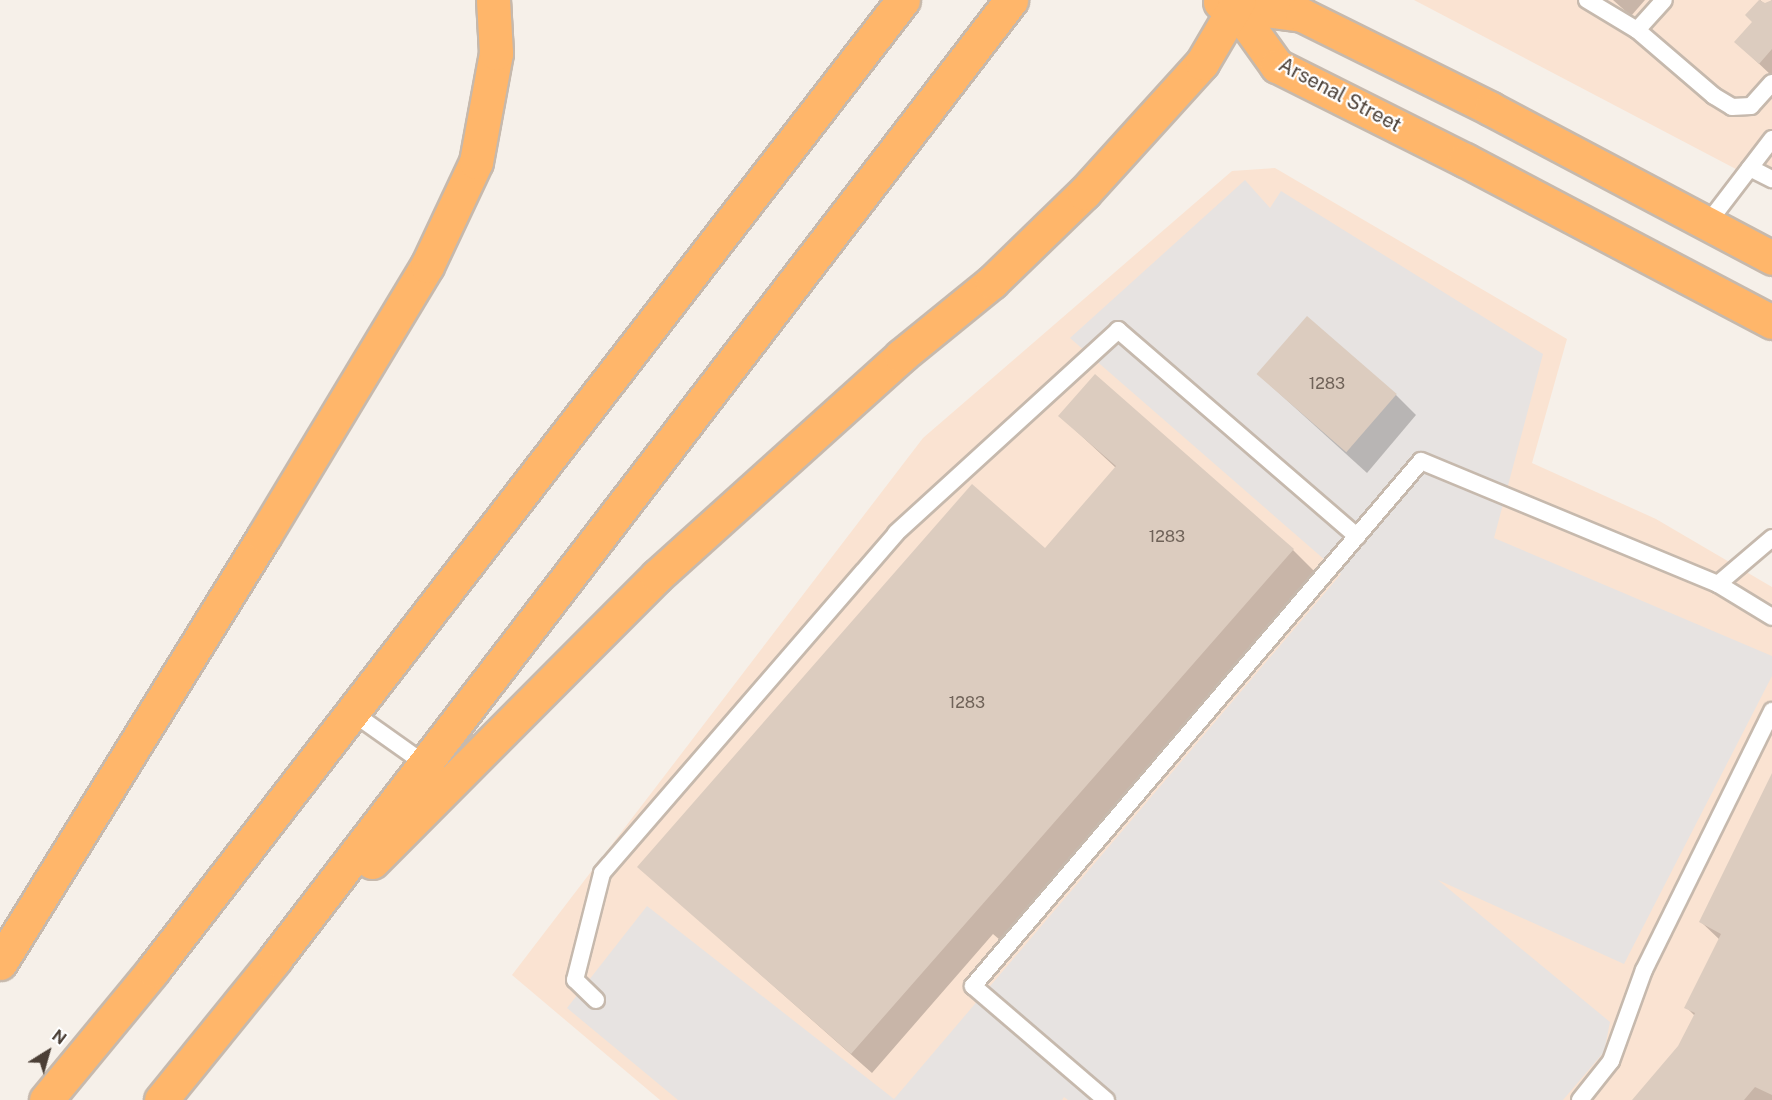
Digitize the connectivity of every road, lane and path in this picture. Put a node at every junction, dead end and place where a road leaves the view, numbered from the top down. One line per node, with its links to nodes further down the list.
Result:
1 (493, 0): 23 (highway)
2 (903, 0): 20 (highway)
3 (1011, 0): 21 (highway)
4 (1587, 0): 7 (lane)
5 (1664, 0): 7 (lane)
6 (1229, 2): 12 (highway); 14 (highway, Arsenal Street); 22 (highway)
7 (1637, 30): 8 (lane)
8 (1772, 83)
9 (1772, 139): 10 (lane)
10 (1750, 168): 11 (lane); 12 (lane)
11 (1772, 179)
12 (1707, 224): 13 (highway)
13 (1772, 258)
14 (1772, 322)
15 (1357, 536): 17 (lane); 24 (lane); 27 (lane)
16 (1772, 538): 17 (lane)
17 (1718, 584): 18 (lane)
18 (1772, 617)
19 (1772, 711): 28 (lane)
20 (353, 713): 21 (lane); 25 (highway)
21 (425, 764): 22 (highway)
22 (275, 959): 26 (highway)
23 (0, 963)
24 (596, 1000)
25 (46, 1100)
26 (161, 1100)
27 (1106, 1100)
28 (1580, 1100)

